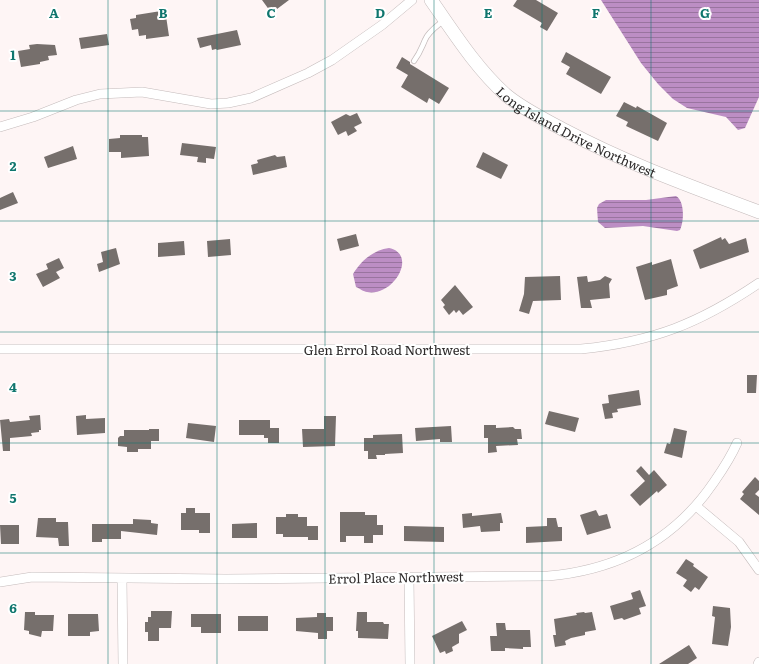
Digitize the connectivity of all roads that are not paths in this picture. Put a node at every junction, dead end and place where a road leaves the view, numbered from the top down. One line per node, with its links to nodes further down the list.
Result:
1 (412, 0): 5 (street)
2 (431, 0): 3 (street, Long Island Drive Northwest)
3 (445, 20): 4 (lane); 6 (street, Long Island Drive Northwest)
4 (414, 61)
5 (0, 127)
6 (759, 212)
7 (759, 283): 8 (street, Glen Errol Road Northwest)
8 (0, 349)
9 (737, 443): 10 (street, Errol Place Northwest)
10 (696, 506): 11 (street); 12 (street, Errol Place Northwest)
11 (759, 570)
12 (409, 577): 13 (street, Errol Place Northwest); 16 (street)
13 (122, 578): 14 (street, Errol Place Northwest); 15 (street)
14 (0, 582)
15 (123, 664)
16 (410, 664)

